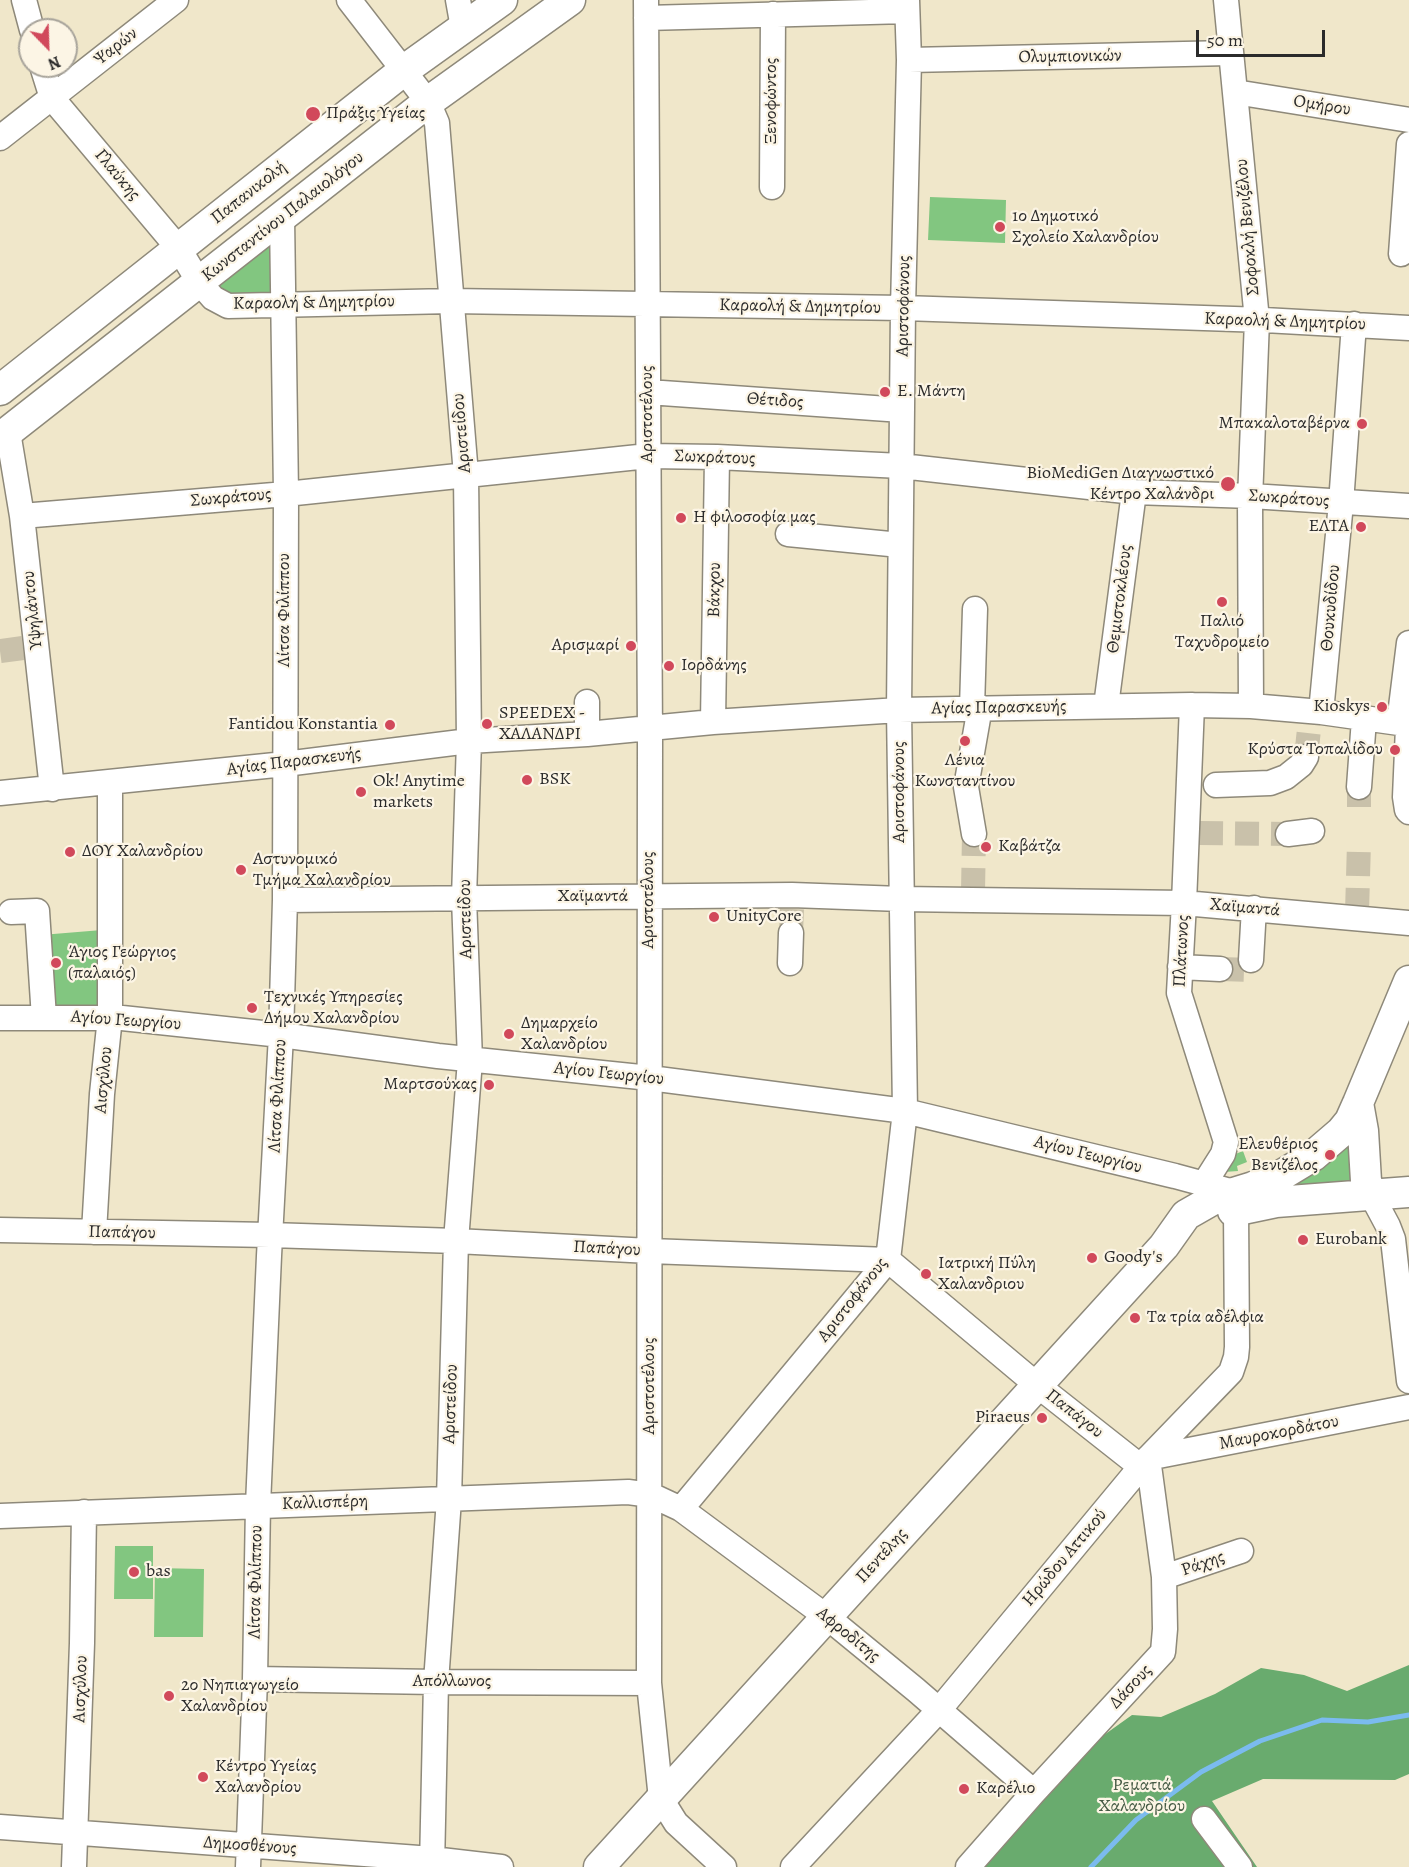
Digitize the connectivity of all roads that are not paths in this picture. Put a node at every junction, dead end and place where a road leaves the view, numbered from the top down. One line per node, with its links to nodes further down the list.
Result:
1 (24, 0): 11 (street)
2 (176, 0): 17 (street, Ψαρών)
3 (349, 0): 14 (street, Αριστείδου)
4 (502, 0): 9 (main road, Παπανικολή)
5 (570, 0): 18 (main road, Κωνσταντίνου Παλαιολόγου)
6 (1226, 0): 12 (street, Σοφοκλή Βενιζέλου)
7 (907, 5): 10 (street); 13 (street, Αριστοφάνους)
8 (646, 9): 10 (street); 29 (street, Αριστοτέλους)
9 (460, 14): 14 (main road, Παπανικολή)
10 (773, 14): 22 (street, Ξενοφώντος)
11 (29, 18)
12 (1230, 53): 13 (street, Ολυμπιονικών); 16 (street, Σοφοκλή Βενιζέλου)
13 (909, 60): 30 (street, Αριστοφάνους)
14 (403, 71): 18 (street, Αριστείδου); 24 (main road, Παπανικολή)
15 (46, 78): 17 (street, Γλαύκης)
16 (1235, 92): 19 (street, Ομήρου); 31 (street, Σοφοκλή Βενιζέλου)
17 (52, 98): 20 (street, Ψαρών); 24 (street, Γλαύκης)
18 (428, 102): 23 (main road, Κωνσταντίνου Παλαιολόγου); 27 (street, Αριστείδου)
19 (1409, 120)
20 (0, 138)
21 (1409, 144): 25 (street)
22 (772, 187)
23 (282, 217): 26 (main road, Κωνσταντίνου Παλαιολόγου); 28 (street, Λίτσα Φιλίππου)
24 (179, 249): 26 (street, Γλαύκης); 34 (main road, Παπανικολή)
25 (1401, 254)
26 (199, 282): 28 (street, Καραολή & Δημητρίου); 37 (main road, Κωνσταντίνου Παλαιολόγου)
27 (451, 301): 28 (street, Καραολή & Δημητρίου); 29 (street, Καραολή & Δημητρίου); 41 (street, Αριστείδου)
28 (283, 303): 43 (street, Λίτσα Φιλίππου)
29 (647, 304): 30 (street, Καραολή & Δημητρίου); 35 (street, Αριστοτέλους)
30 (903, 308): 31 (street, Καραολή & Δημητρίου); 36 (street, Αριστοφάνους)
31 (1257, 320): 32 (street, Καραολή & Δημητρίου); 44 (street, Σοφοκλή Βενιζέλου)
32 (1354, 324): 33 (street, Καραολή & Δημητρίου); 45 (street, Θουκυδίδου)
33 (1409, 328)
34 (0, 390)
35 (648, 392): 36 (street, Θέτιδος); 38 (street, Αριστοτέλους)
36 (902, 410): 40 (street, Αριστοφάνους)
37 (4, 435): 47 (street, Υψηλάντου)
38 (648, 456): 39 (street, Σωκράτους); 41 (street, Σωκράτους); 62 (street, Αριστοτέλους)
39 (717, 457): 40 (street, Σωκράτους); 60 (street, Βάκχου)
40 (901, 466): 42 (street, Σωκράτους); 49 (street, Αριστοφάνους)
41 (466, 475): 43 (street, Σωκράτους); 64 (street, Αριστείδου)
42 (1134, 492): 44 (street, Σωκράτους); 54 (street, Θεμιστοκλέους)
43 (286, 494): 47 (street, Σωκράτους); 66 (street, Λίτσα Φιλίππου)
44 (1251, 496): 45 (street, Σωκράτους); 55 (street, Σοφοκλή Βενιζέλου)
45 (1341, 503): 46 (street, Σωκράτους); 58 (street, Θουκυδίδου)
46 (1409, 506)
47 (22, 516): 70 (street, Υψηλάντου)
48 (788, 534): 49 (street)
49 (900, 544): 57 (street, Αριστοφάνους)
50 (975, 609): 56 (street)
51 (1409, 650): 61 (street)
52 (587, 702): 63 (street)
53 (1192, 705): 54 (street, Αγίας Παρασκευής); 55 (street, Αγίας Παρασκευής); 68 (street, Πλάτωνος)
54 (1106, 706): 56 (street, Αγίας Παρασκευής)
55 (1251, 706): 58 (street, Αγίας Παρασκευής)
56 (976, 708): 57 (street, Αγίας Παρασκευής); 74 (street)
57 (899, 710): 60 (street, Αγίας Παρασκευής); 78 (street, Αριστοφάνους)
58 (1321, 712): 59 (street, Αγίας Παρασκευής)
59 (1364, 719): 61 (street, Αγίας Παρασκευής); 69 (street)
60 (713, 722): 62 (street, Αγίας Παρασκευής)
61 (1406, 726): 72 (street)
62 (650, 727): 63 (street, Αγίας Παρασκευής); 76 (street, Αριστοτέλους)
63 (587, 734): 64 (street, Αγίας Παρασκευής)
64 (469, 741): 66 (street, Αγίας Παρασκευής); 77 (street, Αριστείδου)
65 (1306, 757): 68 (street)
66 (285, 764): 67 (street, Αγίας Παρασκευής); 79 (street, Λίτσα Φιλίππου)
67 (110, 783): 70 (street, Αγίας Παρασκευής); 91 (street, Αισχύλου)
68 (1201, 784): 80 (street, Πλάτωνος)
69 (1359, 787)
70 (52, 789): 71 (street, Αγίας Παρασκευής)
71 (0, 793)
72 (1409, 812)
73 (1312, 831): 75 (street)
74 (974, 834)
75 (1288, 834)
76 (649, 897): 77 (street, Χαϊμαντά); 78 (street, Χαϊμαντά); 95 (street, Αριστοτέλους)
77 (464, 898): 79 (street, Χαϊμαντά); 94 (street, Αριστείδου)
78 (900, 899): 80 (street, Χαϊμαντά); 97 (street, Αριστοφάνους)
79 (285, 900): 93 (street, Λίτσα Φιλίππου)
80 (1184, 903): 81 (street, Χαϊμαντά); 87 (street, Πλάτωνος)
81 (1254, 908): 83 (street, Χαϊμαντά); 85 (street)
82 (11, 912): 90 (street)
83 (1409, 923)
84 (792, 933): 86 (street)
85 (1251, 960)
86 (790, 963)
87 (1180, 967): 88 (street); 99 (street, Πλάτωνος)
88 (1220, 969)
89 (1409, 981): 96 (main road)
90 (44, 1017): 91 (street, Αγίου Γεωργίου); 92 (street, Αγίου Γεωργίου)
91 (110, 1017): 93 (street, Αγίου Γεωργίου); 105 (street, Αισχύλου)
92 (0, 1018)
93 (281, 1035): 94 (street, Αγίου Γεωργίου); 106 (street, Λίτσα Φιλίππου)
94 (470, 1059): 95 (street, Αγίου Γεωργίου); 107 (street, Αριστείδου)
95 (650, 1078): 97 (street, Αγίου Γεωργίου); 109 (street, Αριστοτέλους)
96 (1358, 1103): 101 (main road); 102 (main road)
97 (905, 1111): 98 (street, Αγίου Γεωργίου); 110 (street, Αριστοφάνους)
98 (1175, 1176): 99 (street, Αγίου Γεωργίου); 103 (street)
99 (1204, 1184): 102 (street, Αγίου Γεωργίου)
100 (1409, 1192): 101 (main road)
101 (1372, 1196): 102 (main road); 111 (street)
102 (1235, 1201): 103 (main road); 108 (main road); 114 (street, Ηρώδου Αττικού)
103 (1186, 1215): 108 (main road)
104 (0, 1230): 105 (street, Παπάγου)
105 (94, 1233): 106 (street, Παπάγου)
106 (270, 1234): 107 (street, Παπάγου); 117 (street, Λίτσα Φιλίππου)
107 (456, 1241): 109 (street, Παπάγου); 116 (street, Αριστείδου)
108 (1164, 1246): 112 (main road, Πεντέλης)
109 (650, 1251): 110 (street, Παπάγου); 115 (street, Αριστοτέλους)
110 (888, 1260): 112 (street, Παπάγου); 118 (street, Αριστοφάνους)
111 (1409, 1380)
112 (1037, 1385): 114 (street, Παπάγου); 123 (main road, Πεντέλης)
113 (1409, 1407): 114 (street, Μαυροκορδάτου)
114 (1145, 1463): 122 (street, Δάσους); 127 (street, Ηρώδου Αττικού)
115 (651, 1495): 116 (street, Καλλισπέρη); 118 (street, Αφροδίτης); 126 (street, Αριστοτέλους)
116 (448, 1499): 117 (street, Καλλισπέρη); 125 (street, Αριστείδου)
117 (258, 1506): 119 (street, Καλλισπέρη); 124 (street, Λίτσα Φιλίππου)
118 (681, 1509): 123 (street, Αφροδίτης)
119 (84, 1512): 120 (street, Καλλισπέρη); 132 (street, Αισχύλου)
120 (0, 1516)
121 (1241, 1551): 122 (street, Ράχης)
122 (1164, 1577): 128 (street, Δάσους)
123 (827, 1617): 127 (street, Αφροδίτης); 129 (main road, Πεντέλης)
124 (255, 1679): 125 (street, Απόλλωνος); 133 (street, Λίτσα Φιλίππου)
125 (436, 1683): 126 (street, Απόλλωνος); 134 (street, Αριστείδου)
126 (649, 1683): 129 (street, Αριστοτέλους)
127 (939, 1710): 128 (street, Αφροδίτης); 139 (street, Ηρώδου Αττικού)
128 (1034, 1792): 140 (street, Δάσους)
129 (661, 1799): 137 (main road, Πεντέλης); 138 (street)
130 (1204, 1819): 141 (street)
131 (0, 1827): 132 (street, Δημοσθένους)
132 (75, 1832): 133 (street, Δημοσθένους); 135 (street, Αισχύλου)
133 (248, 1856): 134 (street, Δημοσθένους)
134 (432, 1863): 136 (street, Δημοσθένους)
135 (74, 1867)
136 (501, 1867)
137 (599, 1867)
138 (724, 1867)
139 (793, 1867)
140 (968, 1867)
141 (1240, 1867)

